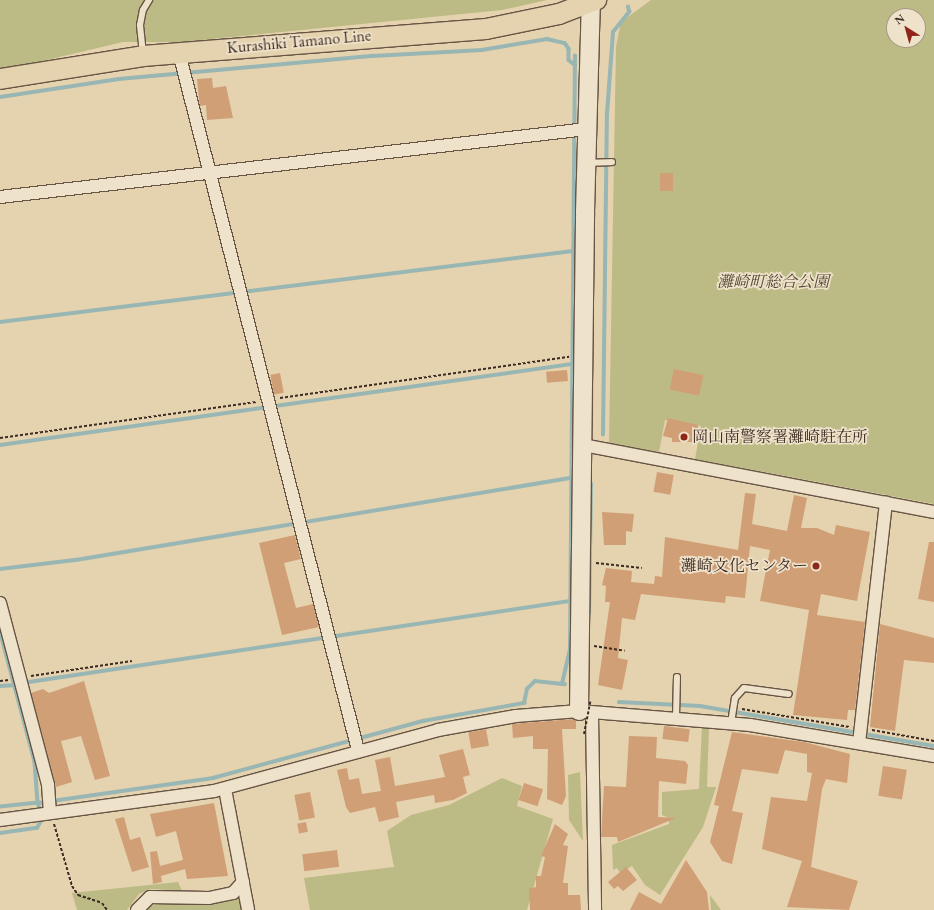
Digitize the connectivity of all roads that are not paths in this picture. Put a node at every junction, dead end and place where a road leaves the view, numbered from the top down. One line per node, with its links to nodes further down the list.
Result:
1 (149, 0): 3 (lane)
2 (593, 1): 4 (main road, Kurashiki Tamano Line); 6 (street)
3 (143, 56): 4 (main road, Kurashiki Tamano Line); 5 (main road, Kurashiki Tamano Line)
4 (182, 66): 9 (street)
5 (0, 79)
6 (579, 129): 7 (street); 9 (street)
7 (594, 162): 8 (lane); 11 (street)
8 (612, 162)
9 (209, 171): 10 (street); 21 (street)
10 (0, 197)
11 (583, 445): 12 (street); 17 (street)
12 (886, 503): 13 (street); 20 (street)
13 (934, 512)
14 (0, 603): 24 (street)
15 (677, 677): 18 (lane)
16 (789, 694): 19 (lane)
17 (587, 709): 18 (street); 21 (street); 29 (street)
18 (676, 709): 19 (street)
19 (734, 715): 20 (street)
20 (860, 735): 22 (street)
21 (356, 742): 23 (street)
22 (934, 756)
23 (225, 789): 24 (street); 26 (street)
24 (50, 805): 25 (street)
25 (0, 820)
26 (243, 882): 27 (street); 28 (street)
27 (137, 910)
28 (248, 910)
29 (595, 910)

